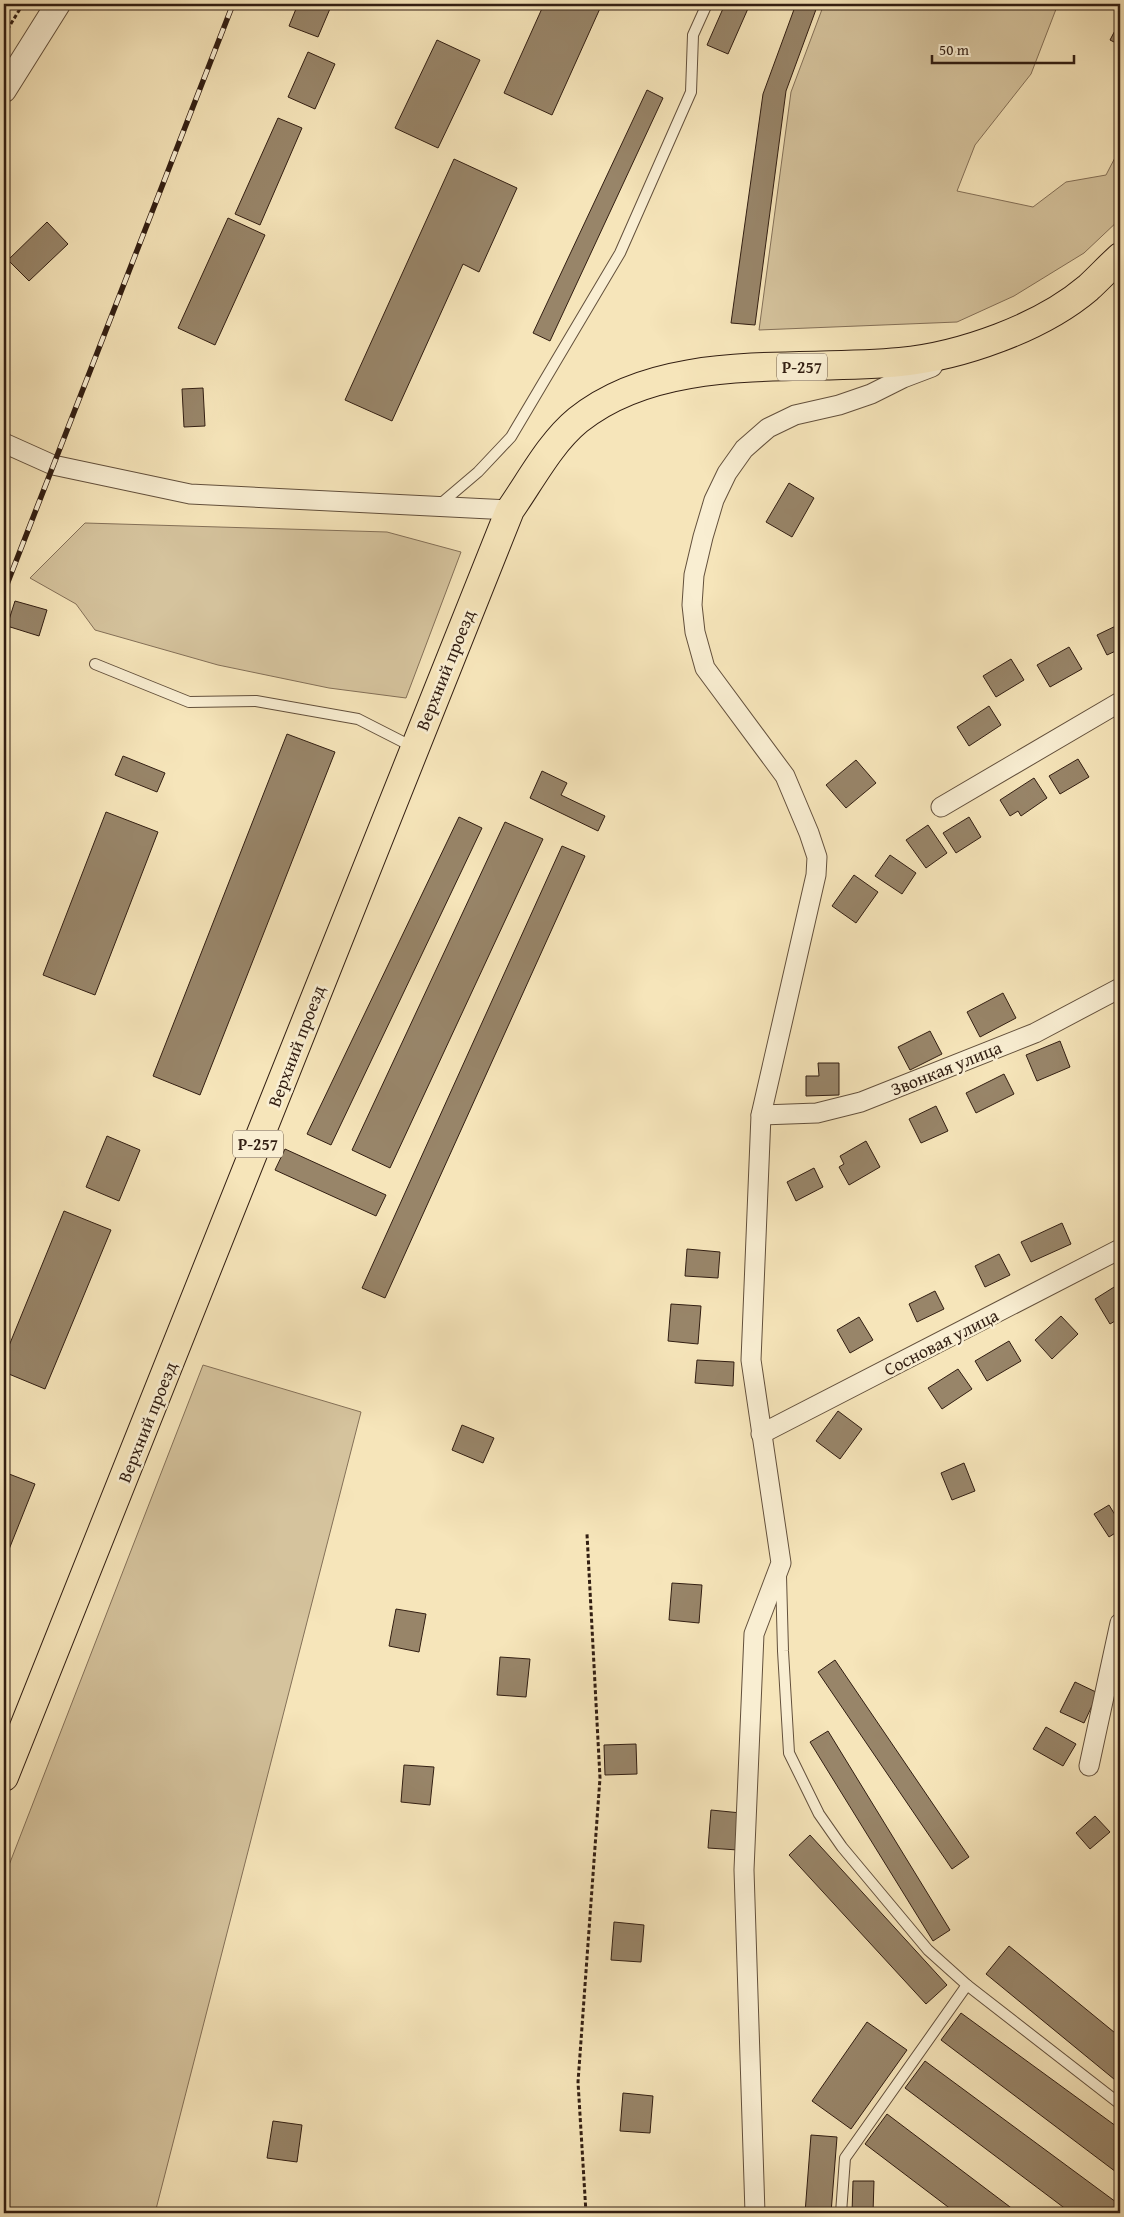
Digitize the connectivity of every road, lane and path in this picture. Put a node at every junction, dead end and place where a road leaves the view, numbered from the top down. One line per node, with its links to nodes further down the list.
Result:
1 (23, 4): 4 (path)
2 (58, 4): 5 (street)
3 (707, 4): 9 (lane)
4 (4, 35)
5 (4, 90)
6 (1120, 257): 7 (highway, Р-257)
7 (938, 355): 10 (highway, Р-257); 16 (street)
8 (4, 444): 9 (street)
9 (437, 506): 10 (street)
10 (510, 510): 13 (highway, Верхний проезд / Р-257)
11 (95, 664): 13 (lane)
12 (1120, 702): 14 (street)
13 (414, 747): 23 (highway, Верхний проезд / Р-257)
14 (941, 807)
15 (1120, 988): 16 (street, Звонкая улица)
16 (761, 1115): 18 (street)
17 (1120, 1249): 18 (street, Сосновая улица)
18 (761, 1434): 20 (lane)
19 (587, 1534): 26 (path)
20 (781, 1563): 24 (lane); 27 (street)
21 (1120, 1623): 22 (street)
22 (1089, 1766)
23 (4, 1777)
24 (967, 1985): 25 (lane); 28 (lane)
25 (1120, 2104)
26 (586, 2213)
27 (755, 2213)
28 (841, 2213)

